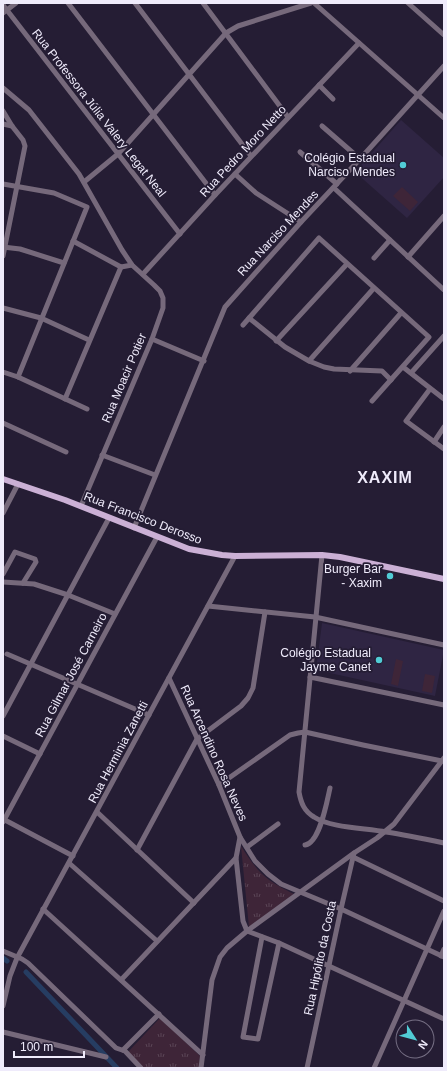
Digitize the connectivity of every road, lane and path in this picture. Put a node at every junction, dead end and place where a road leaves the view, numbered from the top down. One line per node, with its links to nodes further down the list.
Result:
1 (16, 3): 8 (street)
2 (68, 3): 19 (street)
3 (135, 3): 13 (street)
4 (202, 3): 9 (street)
5 (311, 3): 9 (street)
6 (314, 3): 11 (street)
7 (408, 3): 10 (street)
8 (4, 9): 26 (street, Rua Professora Júlia Valery Legat Neal)
9 (226, 33): 13 (street); 20 (street)
10 (444, 35)
11 (359, 43): 14 (street, Rua Pedro Moro Netto); 16 (street)
12 (444, 66): 16 (street, Rua Narciso Mendes)
13 (189, 74): 19 (street); 27 (street)
14 (319, 85): 17 (street); 20 (street, Rua Pedro Moro Netto)
15 (4, 89): 30 (street)
16 (418, 95): 21 (street); 28 (street, Rua Narciso Mendes)
17 (333, 99)
18 (3, 111): 23 (street)
19 (153, 114): 26 (street); 34 (street)
20 (288, 117): 27 (street, Rua Pedro Moro Netto)
21 (444, 118)
22 (3, 124): 23 (street)
23 (12, 126): 33 (street)
24 (322, 126): 28 (street)
25 (300, 152): 32 (street)
26 (118, 154): 30 (street); 37 (street, Rua Professora Júlia Valery Legat Neal)
27 (251, 156): 29 (street, Rua Pedro Moro Netto)
28 (360, 159): 32 (street, Rua Narciso Mendes)
29 (235, 174): 34 (street, Rua Pedro Moro Netto); 36 (street)
30 (84, 182): 46 (street)
31 (3, 184): 33 (street)
32 (336, 186): 36 (street, Rua Narciso Mendes); 38 (street)
33 (17, 187): 39 (street); 40 (street)
34 (215, 195): 37 (street, Rua Pedro Moro Netto)
35 (444, 216): 42 (street)
36 (300, 222): 66 (street, Rua Narciso Mendes)
37 (180, 234): 48 (street, Rua Pedro Moro Netto)
38 (390, 240): 42 (street); 43 (street)
39 (73, 241): 44 (street); 47 (street)
40 (4, 248): 41 (street); 44 (street)
41 (3, 256)
42 (408, 256): 50 (street)
43 (374, 258)
44 (64, 262): 53 (street)
45 (347, 264): 49 (street); 54 (street); 56 (street)
46 (132, 266): 47 (street); 48 (street, Rua Moacir Potier)
47 (121, 267): 60 (street)
48 (143, 274): 59 (street, Rua Moacir Potier)
49 (374, 288): 52 (street); 67 (street)
50 (444, 290)
51 (3, 308): 53 (street)
52 (401, 313): 58 (street); 68 (street)
53 (41, 318): 60 (street); 74 (street)
54 (249, 318): 55 (street); 61 (street)
55 (243, 324)
56 (283, 333): 61 (street); 63 (street)
57 (444, 336): 62 (street)
58 (429, 337): 62 (street); 64 (street)
59 (152, 339): 66 (street); 86 (street, Rua Moacir Potier)
60 (89, 340): 77 (street)
61 (276, 340): 63 (street)
62 (437, 344): 65 (street)
63 (285, 347): 67 (street)
64 (415, 353): 65 (street); 69 (street)
65 (422, 360): 73 (street)
66 (204, 361): 87 (street, Rua Narciso Mendes)
67 (309, 361): 70 (street)
68 (358, 362): 70 (street); 71 (street)
69 (403, 367): 73 (street); 75 (street)
70 (350, 371): 71 (street)
71 (362, 371): 75 (street)
72 (3, 372): 74 (street)
73 (411, 373): 76 (street)
74 (18, 377): 77 (street)
75 (391, 380): 79 (street)
76 (430, 389): 78 (street); 83 (street)
77 (65, 399): 80 (street)
78 (444, 399)
79 (372, 401)
80 (87, 409)
81 (3, 423): 85 (street)
82 (444, 427): 83 (street)
83 (434, 442): 84 (street)
84 (444, 449)
85 (66, 452)
86 (102, 455): 87 (street); 90 (street, Rua Moacir Potier)
87 (156, 475): 93 (street, Rua Narciso Mendes)
88 (3, 479): 89 (main road, Rua Francisco Derosso)
89 (18, 484): 90 (main road, Rua Francisco Derosso); 91 (street)
90 (80, 506): 92 (main road, Rua Francisco Derosso)
91 (3, 513)
92 (109, 518): 93 (main road, Rua Francisco Derosso); 101 (street)
93 (134, 528): 94 (main road, Rua Francisco Derosso)
94 (157, 537): 96 (main road, Rua Francisco Derosso); 104 (street, Rua Gilmar José Carneiro)
95 (322, 555): 96 (main road, Rua Francisco Derosso); 98 (main road, Rua Francisco Derosso); 105 (street)
96 (235, 556): 102 (street, Rua Herminia Zanetti)
97 (3, 574): 100 (street)
98 (444, 580)
99 (3, 582): 100 (street)
100 (23, 583): 101 (street)
101 (68, 595): 104 (street); 108 (street)
102 (208, 606): 103 (street); 110 (street, Rua Herminia Zanetti)
103 (265, 612): 105 (street); 117 (street)
104 (115, 614): 111 (street, Rua Gilmar José Carneiro)
105 (315, 617): 106 (street); 109 (street)
106 (444, 645)
107 (7, 654): 108 (street)
108 (30, 664): 111 (street); 114 (street)
109 (310, 676): 112 (street); 115 (street)
110 (169, 678): 113 (street, Rua Herminia Zanetti); 117 (street, Rua Arcendino Rosa Neves)
111 (78, 684): 113 (street); 118 (street, Rua Gilmar José Carneiro)
112 (444, 705)
113 (150, 715): 122 (street, Rua Herminia Zanetti)
114 (3, 716)
115 (306, 732): 119 (street); 120 (street); 124 (street)
116 (3, 736): 118 (street)
117 (197, 739): 120 (street, Rua Arcendino Rosa Neves); 131 (street)
118 (40, 754): 123 (street, Rua Gilmar José Carneiro)
119 (443, 760): 126 (street)
120 (219, 785): 127 (street, Rua Arcendino Rosa Neves)
121 (330, 788): 124 (street)
122 (97, 812): 131 (street); 133 (street, Rua Herminia Zanetti)
123 (3, 820): 133 (street)
124 (322, 821): 126 (street); 129 (street)
125 (278, 824): 130 (street)
126 (387, 832): 128 (street); 132 (street)
127 (240, 837): 130 (street); 134 (street, Rua Arcendino Rosa Neves)
128 (444, 844)
129 (305, 845)
130 (247, 847): 136 (street)
131 (136, 850): 138 (street)
132 (354, 855): 136 (street); 137 (street); 140 (street, Rua Hipólito da Costa)
133 (73, 856): 135 (street, Rua Herminia Zanetti)
134 (236, 858): 138 (street); 142 (street, Rua Arcendino Rosa Neves)
135 (70, 863): 139 (street, Rua Herminia Zanetti); 144 (street)
136 (301, 892): 140 (street); 142 (street)
137 (444, 901)
138 (194, 903): 144 (street)
139 (43, 909): 150 (street, Rua Herminia Zanetti); 152 (street)
140 (340, 910): 146 (street); 151 (street, Rua Hipólito da Costa)
141 (444, 911): 146 (street)
142 (247, 931): 143 (street); 160 (street)
143 (262, 937): 145 (street); 145 (street)
144 (157, 941): 152 (street)
145 (279, 943): 151 (street)
146 (427, 949): 149 (street); 154 (street)
147 (444, 949): 149 (street)
148 (3, 951): 150 (street)
149 (442, 956)
150 (17, 958): 153 (street, Rua Herminia Zanetti); 159 (street)
151 (329, 965): 154 (street); 164 (street, Rua Hipólito da Costa)
152 (121, 980): 156 (street)
153 (5, 984): 155 (street, Rua Herminia Zanetti)
154 (404, 1000): 157 (street); 165 (street)
155 (3, 1006)
156 (159, 1014): 159 (street); 160 (street)
157 (444, 1019)
158 (3, 1032): 161 (street)
159 (123, 1050): 162 (street)
160 (203, 1055): 163 (street)
161 (106, 1057)
162 (141, 1068)
163 (201, 1068)
164 (307, 1068)
165 (374, 1068)

